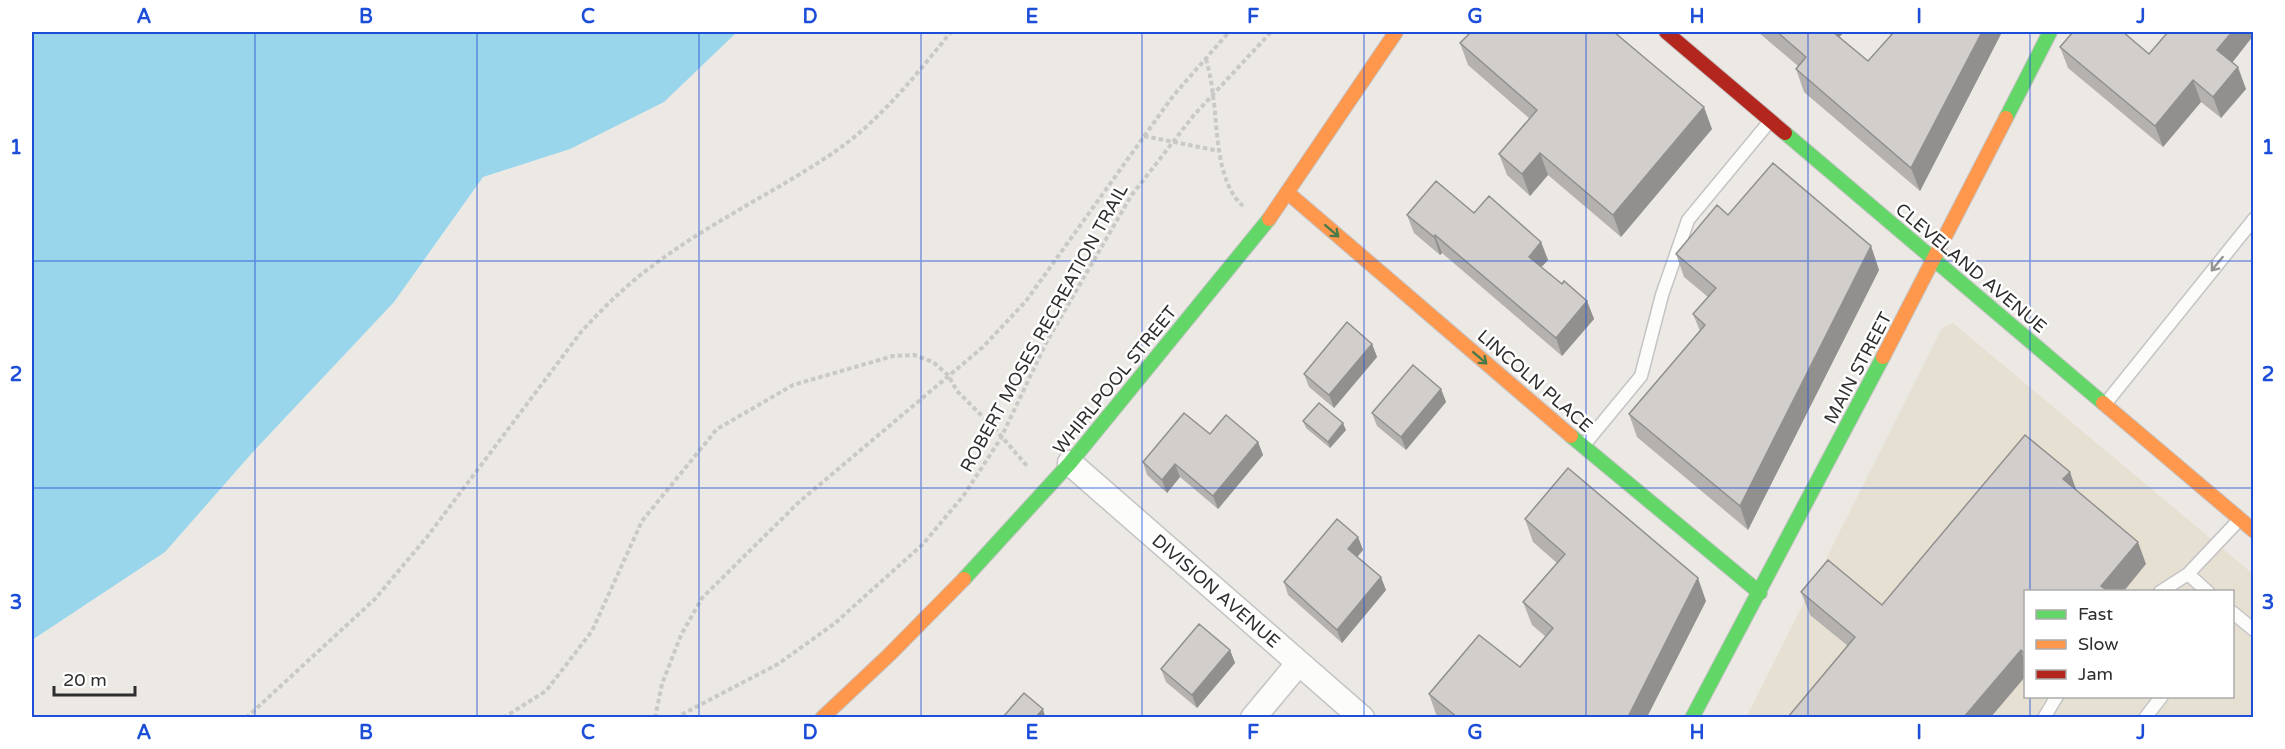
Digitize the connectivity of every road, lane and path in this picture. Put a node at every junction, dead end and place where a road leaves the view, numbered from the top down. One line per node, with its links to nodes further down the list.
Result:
1 (951, 32): 34 (path)
2 (1229, 32): 7 (path, ROBERT MOSES RECREATION TRAIL)
3 (1271, 32): 8 (path, ROBERT MOSES RECREATION TRAIL)
4 (1396, 32): 13 (main road, WHIRLPOOL STREET)
5 (1666, 32): 9 (main road, CLEVELAND AVENUE)
6 (2050, 32): 16 (main road, MAIN STREET)
7 (1206, 58): 8 (path); 10 (path, ROBERT MOSES RECREATION TRAIL)
8 (1213, 93): 11 (path, ROBERT MOSES RECREATION TRAIL); 12 (path)
9 (1770, 120): 16 (main road, CLEVELAND AVENUE); 20 (lane)
10 (1144, 135): 11 (path); 17 (path, ROBERT MOSES RECREATION TRAIL)
11 (1172, 141): 12 (path); 19 (path, ROBERT MOSES RECREATION TRAIL)
12 (1219, 151): 14 (path)
13 (1288, 193): 20 (main road, LINCOLN PLACE, one-way to 20); 21 (main road, WHIRLPOOL STREET)
14 (1248, 210)
15 (2253, 219): 18 (lane, one-way to 18)
16 (1934, 259): 18 (main road, CLEVELAND AVENUE); 28 (main road, MAIN STREET)
17 (948, 375): 19 (path); 35 (path); 36 (path, ROBERT MOSES RECREATION TRAIL)
18 (2105, 404): 23 (main road, CLEVELAND AVENUE)
19 (1001, 438): 22 (path); 37 (path, ROBERT MOSES RECREATION TRAIL)
20 (1583, 446): 28 (main road, LINCOLN PLACE)
21 (1070, 464): 31 (street, DIVISION AVENUE); 38 (main road, WHIRLPOOL STREET)
22 (1034, 474)
23 (2240, 519): 24 (main road, CLEVELAND AVENUE); 25 (lane)
24 (2253, 531)
25 (2188, 574): 26 (lane); 27 (lane)
26 (2162, 590)
27 (2207, 590)
28 (1760, 593): 41 (main road, MAIN STREET)
29 (2234, 614): 30 (lane)
30 (2253, 630)
31 (1298, 664): 39 (street); 40 (street, DIVISION AVENUE)
32 (2055, 698): 42 (lane)
33 (2160, 698): 43 (lane)
34 (246, 717)
35 (504, 717)
36 (655, 717)
37 (675, 717)
38 (822, 717)
39 (1253, 717)
40 (1362, 717)
41 (1692, 717)
42 (2044, 717)
43 (2145, 717)

